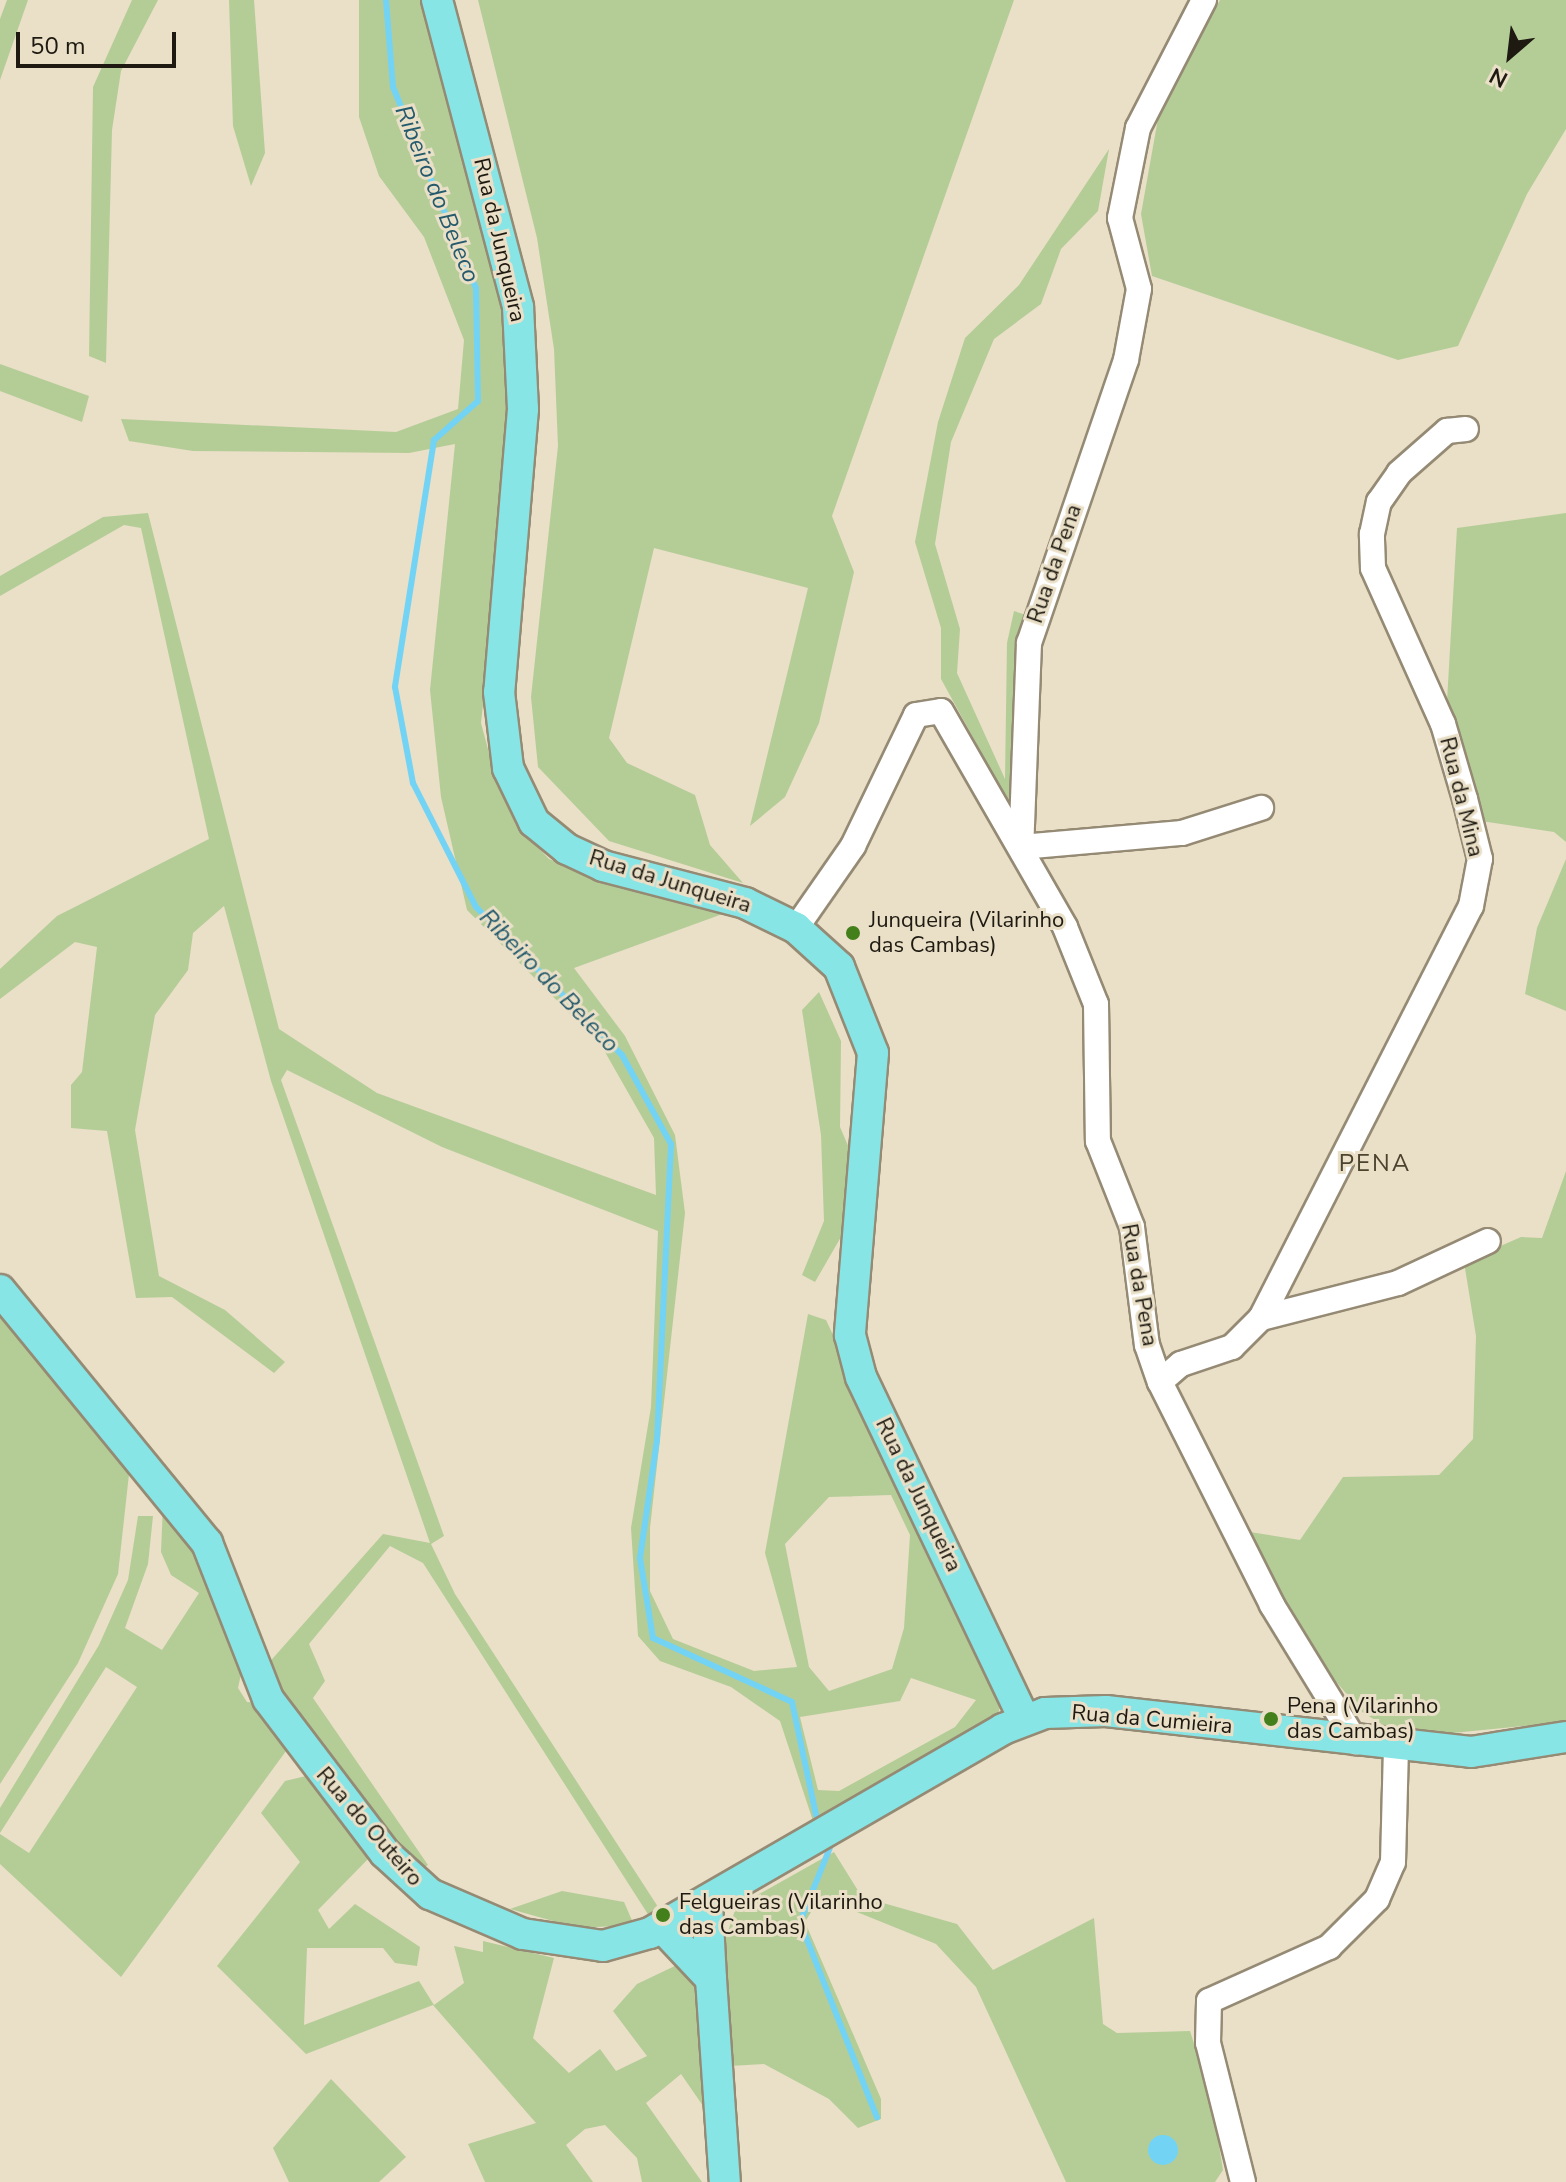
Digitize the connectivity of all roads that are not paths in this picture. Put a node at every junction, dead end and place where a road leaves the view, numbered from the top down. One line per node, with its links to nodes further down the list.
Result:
1 (437, 0): 6 (main road, Rua da Junqueira)
2 (1204, 0): 5 (street, Rua da Pena)
3 (1466, 429): 9 (street, Rua da Mina)
4 (1261, 808): 5 (street)
5 (1021, 847): 6 (street, Rua da Pena); 10 (street, Rua da Pena)
6 (796, 928): 11 (main road, Rua da Junqueira)
7 (1488, 1241): 9 (street)
8 (0, 1290): 16 (main road, Rua do Outeiro)
9 (1261, 1318): 10 (street)
10 (1160, 1382): 13 (street, Rua da Pena)
11 (1024, 1719): 13 (main road, Rua da Cumieira); 15 (main road, Rua do Outeiro)
12 (1566, 1737): 14 (main road, Rua da Cumieira)
13 (1356, 1742): 14 (main road, Rua da Cumieira)
14 (1396, 1747): 18 (street)
15 (707, 1903): 16 (main road, Rua do Outeiro); 17 (main road)
16 (662, 1927): 17 (main road)
17 (711, 1979): 19 (main road)
18 (1235, 2178)
19 (725, 2182)

